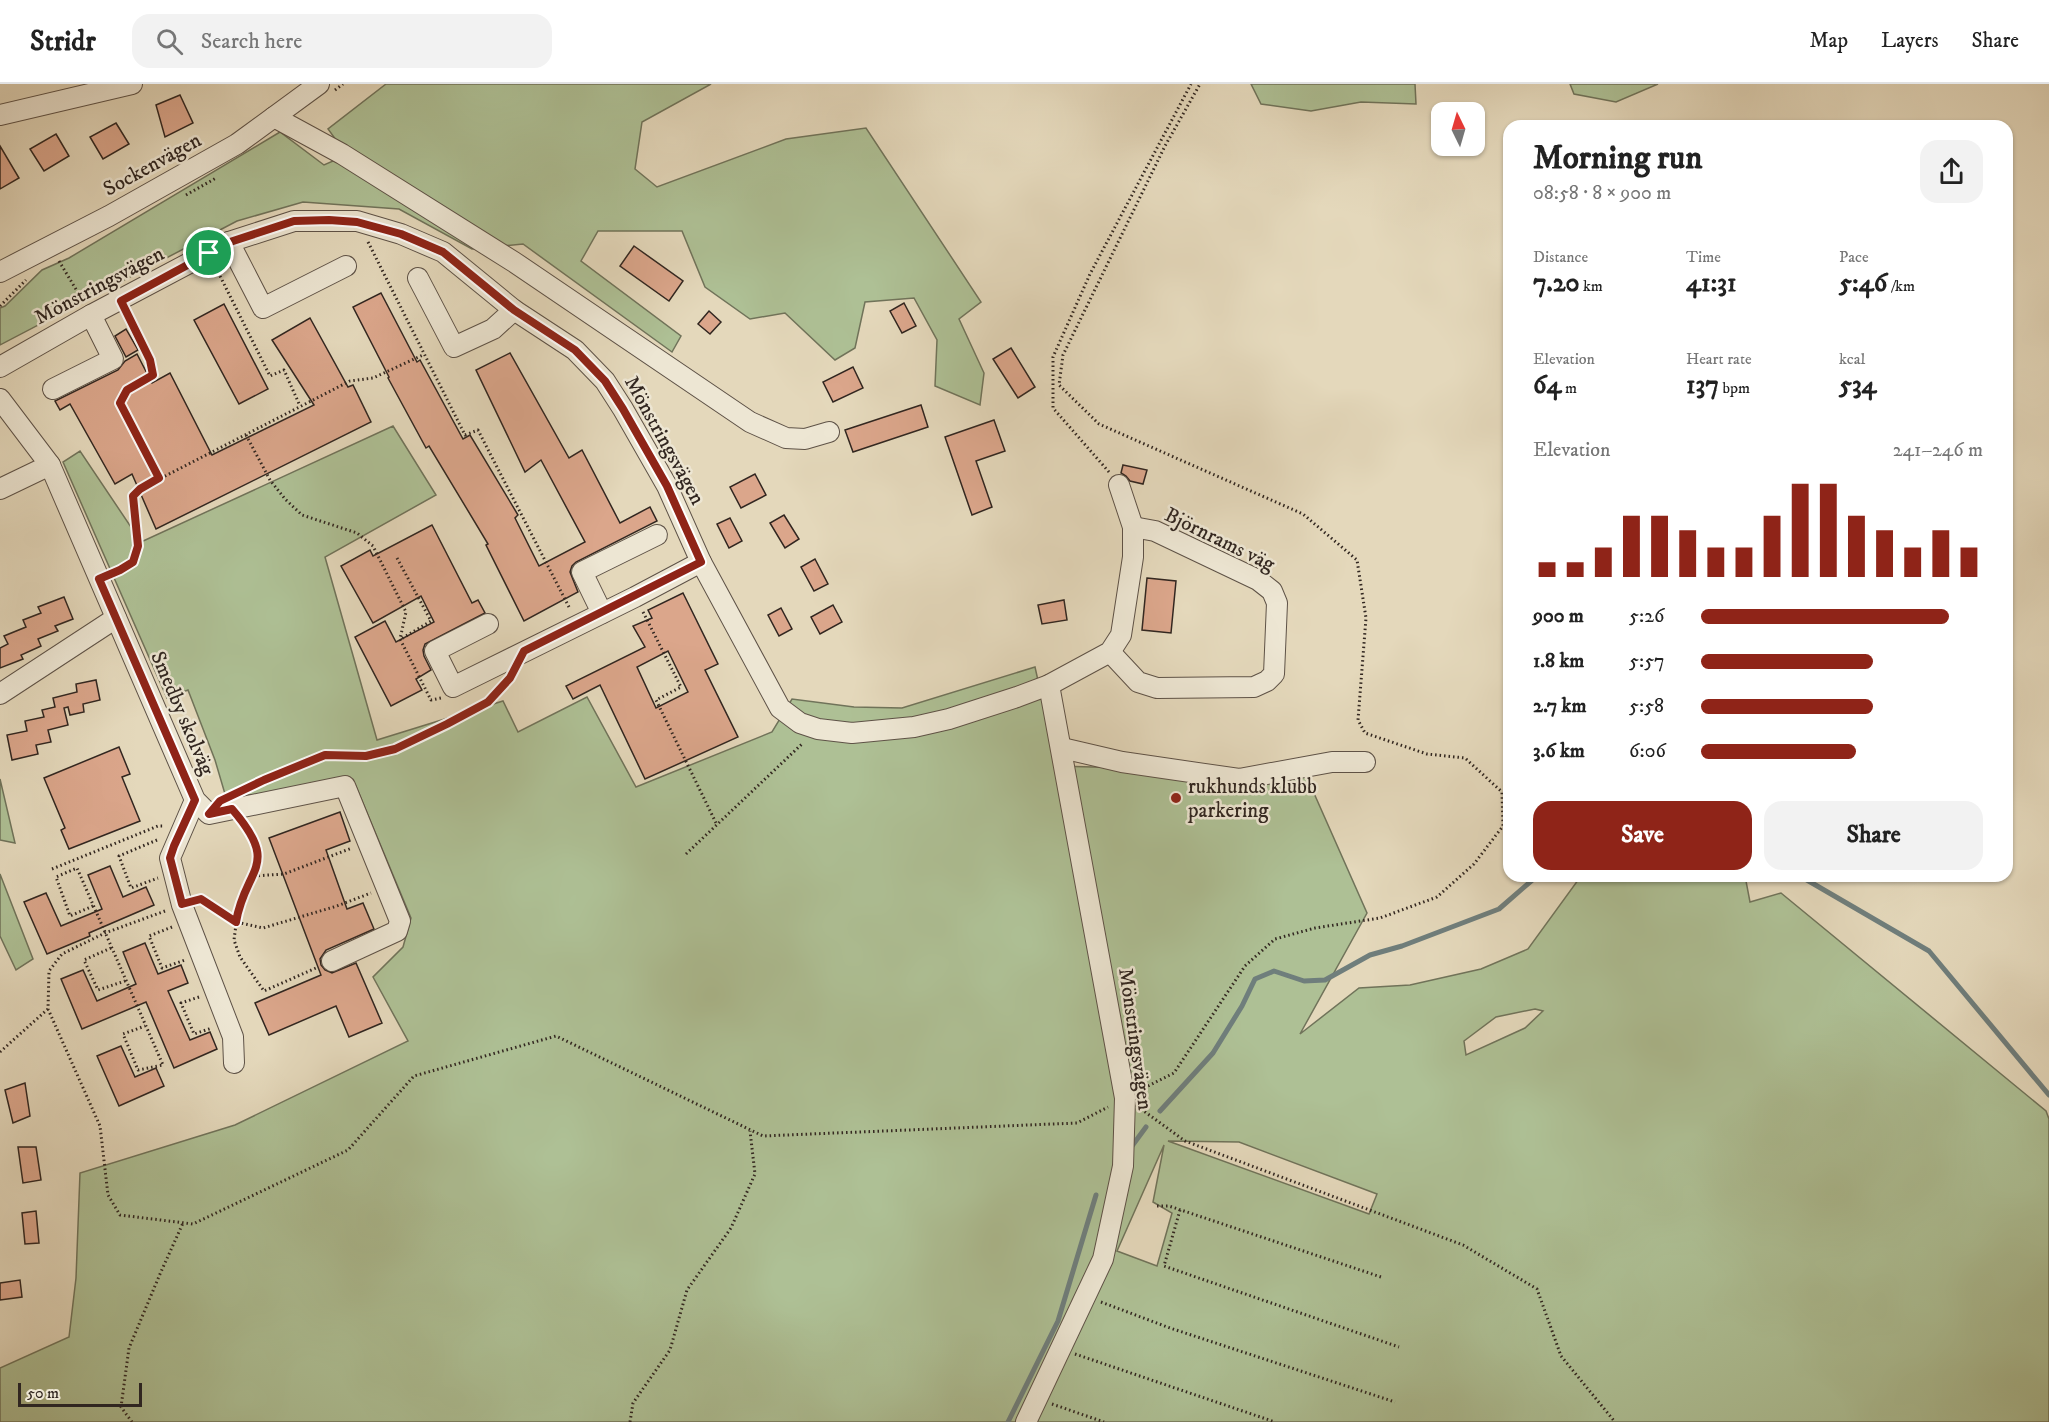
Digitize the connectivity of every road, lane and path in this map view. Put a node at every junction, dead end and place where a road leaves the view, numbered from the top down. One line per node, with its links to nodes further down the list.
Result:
1 (132, 84): 5 (street)
2 (319, 84): 6 (street, Sockenvägen)
3 (1191, 84): 26 (path)
4 (1200, 84): 72 (path)
5 (0, 115)
6 (274, 117): 12 (street, Sockenvägen); 22 (street)
7 (357, 222): 8 (street, Mönstringsvägen); 15 (street, Mönstringsvägen); 17 (path)
8 (230, 242): 9 (street, Mönstringsvägen); 11 (street)
9 (209, 253): 14 (street, Mönstringsvägen); 21 (path)
10 (59, 261): 16 (path)
11 (346, 266)
12 (0, 272)
13 (418, 278): 15 (street)
14 (121, 301): 16 (street, Mönstringsvägen); 25 (path)
15 (514, 310): 31 (street, Mönstringsvägen)
16 (91, 315): 18 (street, Mönstringsvägen); 19 (street)
17 (423, 354): 21 (path); 37 (path)
18 (0, 368)
19 (53, 389)
20 (0, 399): 24 (street, Smedby skolväg)
21 (300, 406): 23 (path)
22 (829, 432)
23 (246, 434): 25 (path); 38 (path)
24 (50, 465): 27 (street); 32 (street, Smedby skolväg)
25 (159, 478): 32 (path)
26 (1119, 486): 28 (street)
27 (0, 489)
28 (1133, 527): 39 (street); 39 (street, Björnrams väg)
29 (657, 536): 34 (street)
30 (397, 558): 38 (path)
31 (701, 562): 34 (street); 44 (street, Mönstringsvägen)
32 (99, 579): 35 (street, Smedby skolväg)
33 (640, 608): 50 (path)
34 (602, 613): 37 (street)
35 (116, 618): 43 (street); 48 (street, Smedby skolväg)
36 (488, 624): 42 (street)
37 (578, 625): 42 (street)
38 (400, 639): 42 (path)
39 (1110, 652): 41 (street, Mönstringsvägen)
40 (510, 678): 47 (path)
41 (1049, 685): 44 (street, Mönstringsvägen); 45 (street, Mönstringsvägen)
42 (453, 687)
43 (0, 694)
44 (818, 729): 50 (path)
45 (1062, 748): 46 (street); 72 (street, Mönstringsvägen)
46 (1365, 762)
47 (246, 788)
48 (195, 800): 49 (street); 51 (street, Smedby skolväg)
49 (232, 809): 52 (street); 56 (path)
50 (717, 825): 53 (path)
51 (178, 837): 54 (path); 55 (street, Smedby skolväg); 55 (path)
52 (367, 842): 56 (path); 57 (street)
53 (686, 854)
54 (52, 869)
55 (174, 872): 59 (street, Smedby skolväg)
56 (254, 876): 60 (path)
57 (386, 887): 60 (path); 64 (street)
58 (93, 906): 58 (path); 61 (path)
59 (185, 913): 60 (path); 61 (path); 63 (street, Smedby skolväg); 63 (path)
60 (236, 922): 64 (path)
61 (105, 933): 62 (path); 67 (path)
62 (111, 948): 65 (path); 65 (path)
63 (201, 954): 66 (street, Smedby skolväg)
64 (332, 961)
65 (126, 981): 69 (path)
66 (215, 990): 68 (street, Smedby skolväg); 68 (path)
67 (48, 1009): 70 (path); 76 (path)
68 (228, 1022): 71 (street, Smedby skolväg)
69 (145, 1026): 69 (path)
70 (0, 1052)
71 (234, 1063)
72 (1125, 1098): 73 (path); 80 (street, Mönstringsvägen); 88 (path)
73 (750, 1131): 76 (path); 84 (path)
74 (1157, 1206): 75 (path)
75 (1180, 1210): 77 (path); 79 (path)
76 (183, 1223): 83 (path)
77 (1381, 1277)
78 (1099, 1302): 82 (path)
79 (1399, 1347)
80 (1059, 1349): 81 (street, Mönstringsvägen); 87 (path)
81 (1037, 1399): 85 (street, Mönstringsvägen); 86 (path)
82 (1395, 1402)
83 (132, 1422)
84 (630, 1422)
85 (1026, 1422)
86 (1104, 1422)
87 (1275, 1422)
88 (1615, 1422)

